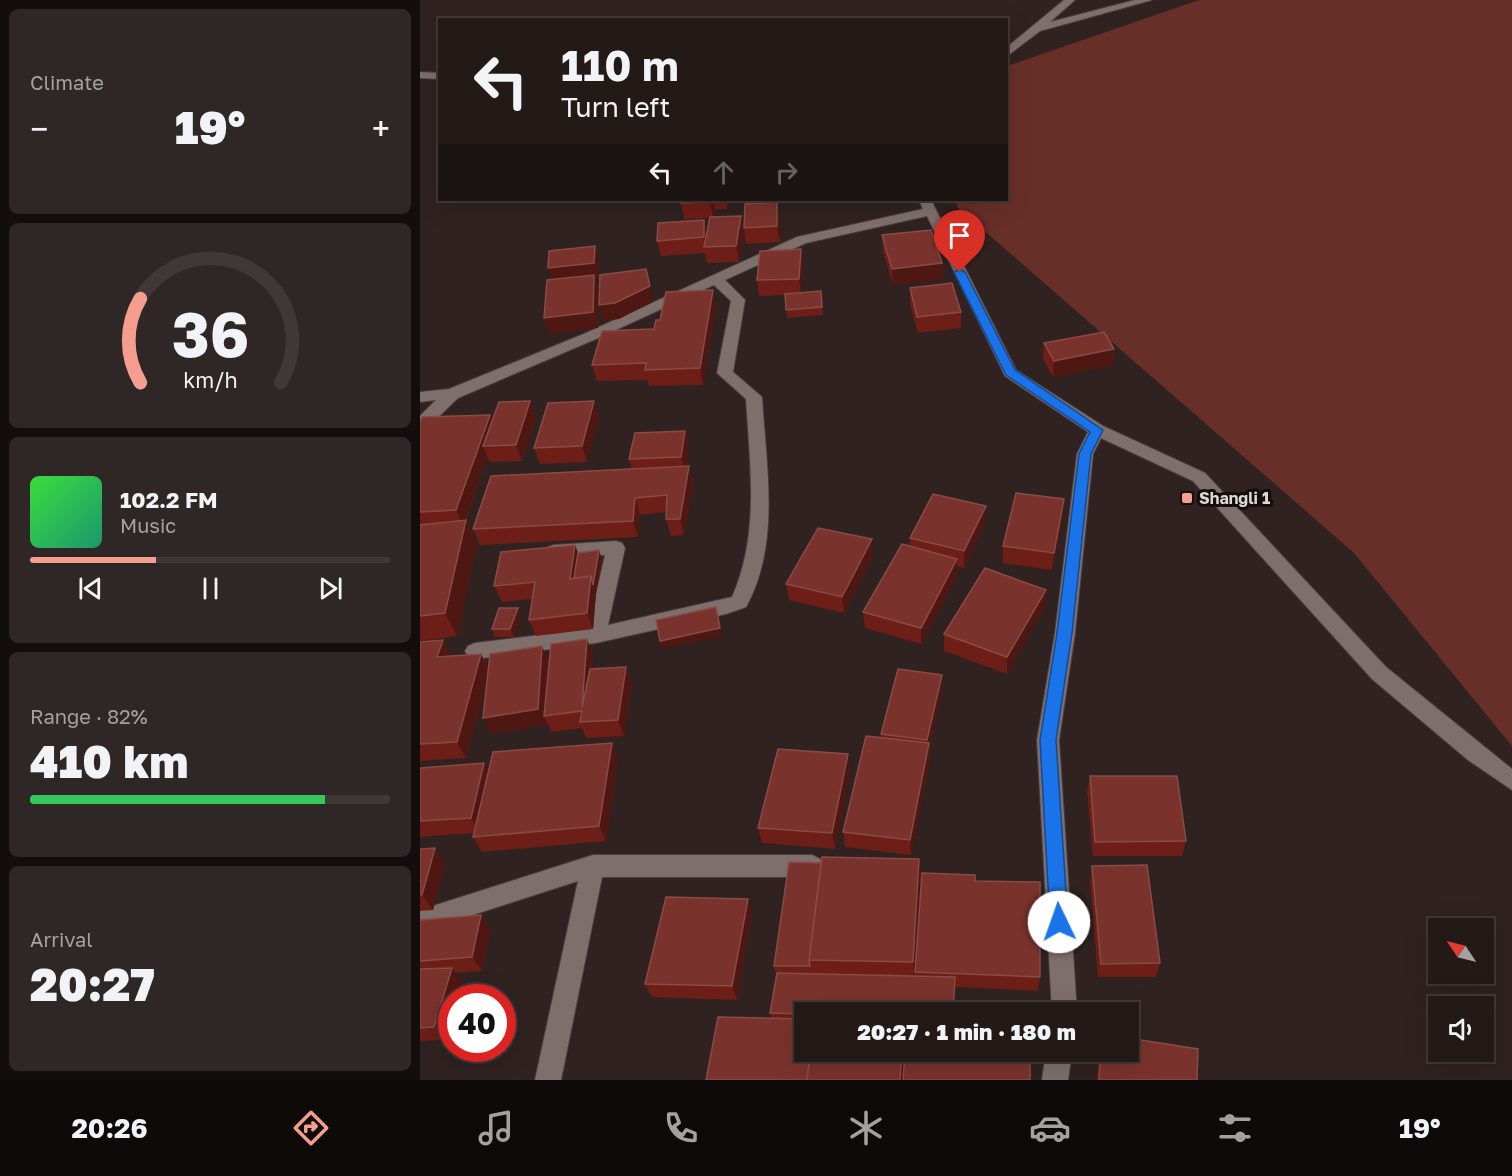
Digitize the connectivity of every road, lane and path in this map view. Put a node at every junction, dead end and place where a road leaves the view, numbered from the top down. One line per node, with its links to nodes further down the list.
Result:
1 (1070, 0): 3 (street)
2 (1147, 0): 3 (street)
3 (1038, 28): 4 (street)
4 (1008, 52)
5 (420, 75): 6 (street)
6 (438, 76)
7 (927, 206): 8 (street); 12 (street)
8 (716, 279): 9 (street); 14 (street)
9 (452, 394): 10 (street); 11 (street)
10 (420, 397)
11 (420, 425)
12 (1097, 430): 16 (street); 20 (street)
13 (540, 553): 14 (street)
14 (596, 635): 15 (street)
15 (475, 651)
16 (1512, 781)
17 (593, 866): 18 (street); 19 (street); 22 (street)
18 (830, 866)
19 (420, 921)
20 (1063, 1002)
21 (1058, 1062): 23 (street)
22 (548, 1080)
23 (1055, 1080)

